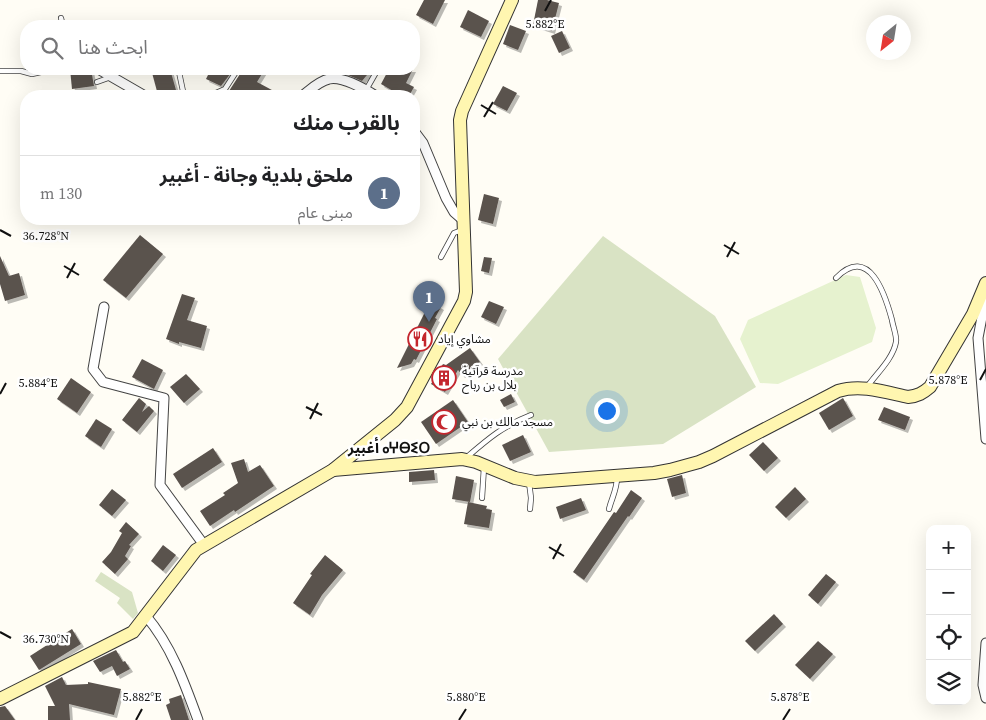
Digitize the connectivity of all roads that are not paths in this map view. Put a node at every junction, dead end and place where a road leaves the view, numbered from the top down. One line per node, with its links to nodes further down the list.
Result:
1 (512, 0): 16 (street)
2 (0, 71): 3 (lane)
3 (20, 71)
4 (108, 75): 8 (street)
5 (179, 75): 11 (lane)
6 (234, 75): 12 (lane)
7 (375, 75): 14 (lane)
8 (111, 77): 9 (lane); 10 (street)
9 (97, 82)
10 (134, 90)
11 (181, 90)
12 (223, 90)
13 (310, 90): 14 (street)
14 (366, 90)
15 (420, 138): 16 (street)
16 (463, 224): 17 (lane); 27 (street)
17 (441, 256)
18 (836, 278): 22 (lane)
19 (986, 283): 22 (street)
20 (986, 296): 24 (street)
21 (104, 307): 33 (street)
22 (866, 388): 28 (street)
23 (531, 415): 25 (lane)
24 (986, 439)
25 (464, 459): 26 (street); 27 (street)
26 (484, 465): 29 (street); 30 (lane)
27 (333, 470): 33 (street)
28 (617, 476): 29 (street); 32 (lane)
29 (528, 481): 31 (lane)
30 (482, 498)
31 (530, 508)
32 (609, 510)
33 (204, 545): 34 (street)
34 (146, 616): 37 (street); 38 (street)
35 (986, 643): 36 (street)
36 (986, 698)
37 (0, 699)
38 (198, 720)

